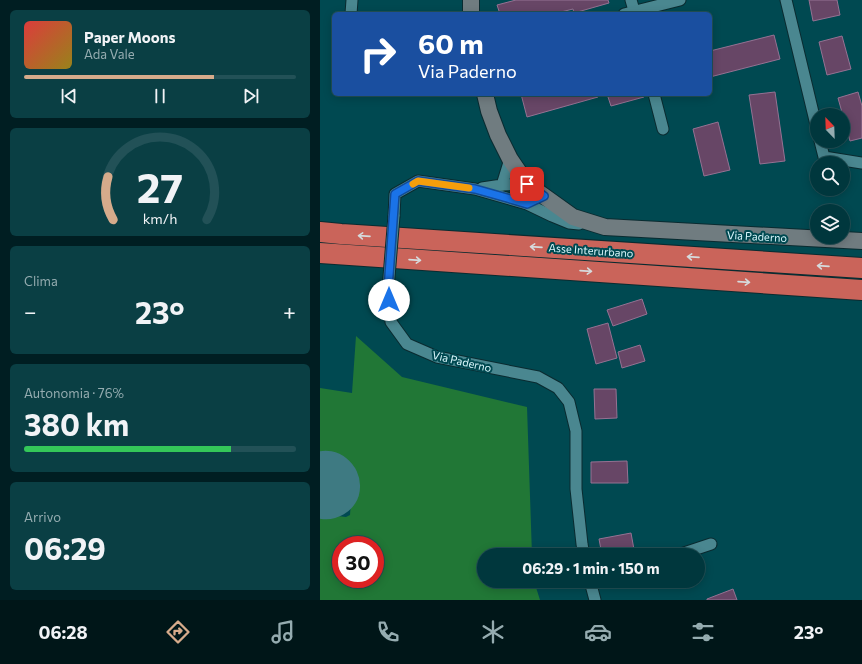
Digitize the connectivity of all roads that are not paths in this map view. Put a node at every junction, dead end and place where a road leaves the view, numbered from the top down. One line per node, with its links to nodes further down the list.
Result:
1 (352, 0): 6 (street)
2 (471, 0): 7 (street)
3 (631, 0): 8 (street)
4 (680, 0): 9 (street)
5 (786, 0): 12 (street)
6 (351, 12)
7 (471, 12)
8 (631, 12)
9 (635, 12)
10 (485, 96): 15 (street, Via Paderno)
11 (654, 96): 13 (street)
12 (812, 108)
13 (663, 130)
14 (822, 148): 16 (street)
15 (510, 159): 17 (street, Via Paderno); 18 (street)
16 (862, 163)
17 (527, 184): 18 (street, Via Paderno); 20 (street, Via Paderno)
18 (502, 185): 19 (street, Via Paderno)
19 (475, 189): 21 (street, Via Paderno); 29 (street, Via Paderno, bridge)
20 (544, 196): 21 (street); 22 (street, Via Paderno)
21 (527, 204): 22 (street, Via Paderno)
22 (605, 227): 24 (street, Via Paderno)
23 (320, 232): 26 (highway, Asse Interurbano, one-way to 23)
24 (862, 241)
25 (320, 253): 27 (highway, Asse Interurbano, one-way to 27)
26 (862, 268)
27 (862, 290)
28 (711, 544): 30 (street)
29 (583, 548)
30 (699, 548)
31 (592, 588): 32 (street)
32 (595, 600)

